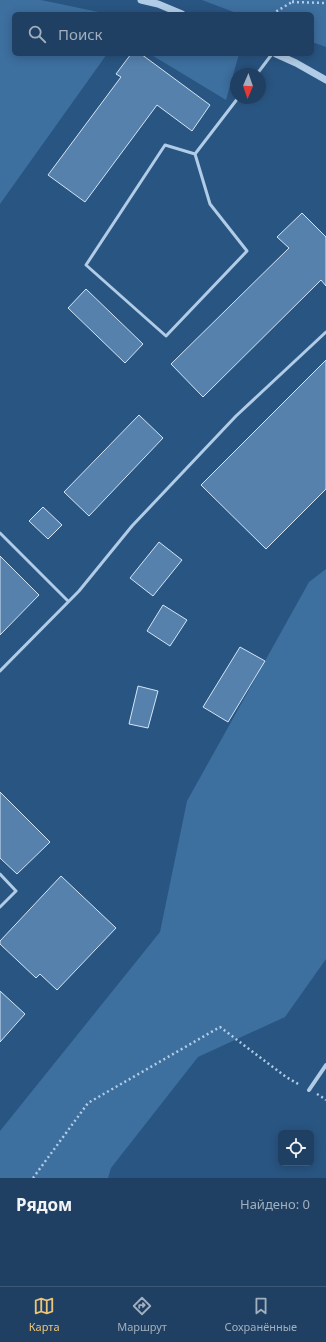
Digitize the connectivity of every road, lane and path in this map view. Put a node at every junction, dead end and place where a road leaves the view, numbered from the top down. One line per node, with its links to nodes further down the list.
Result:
1 (141, 0): 4 (street)
2 (293, 1): 3 (path); 5 (path)
3 (326, 3)
4 (177, 12)
5 (275, 12)
6 (270, 56): 8 (lane)
7 (280, 56): 9 (street)
8 (262, 68)
9 (326, 80)
10 (233, 104): 11 (lane)
11 (195, 154): 11 (lane)
12 (326, 332): 14 (lane)
13 (0, 533): 14 (lane)
14 (68, 602): 15 (lane)
15 (0, 671)
16 (0, 874): 17 (lane)
17 (0, 907)
18 (326, 1065): 19 (street)
19 (309, 1090): 20 (path); 21 (path)
20 (326, 1100)
21 (33, 1178)

